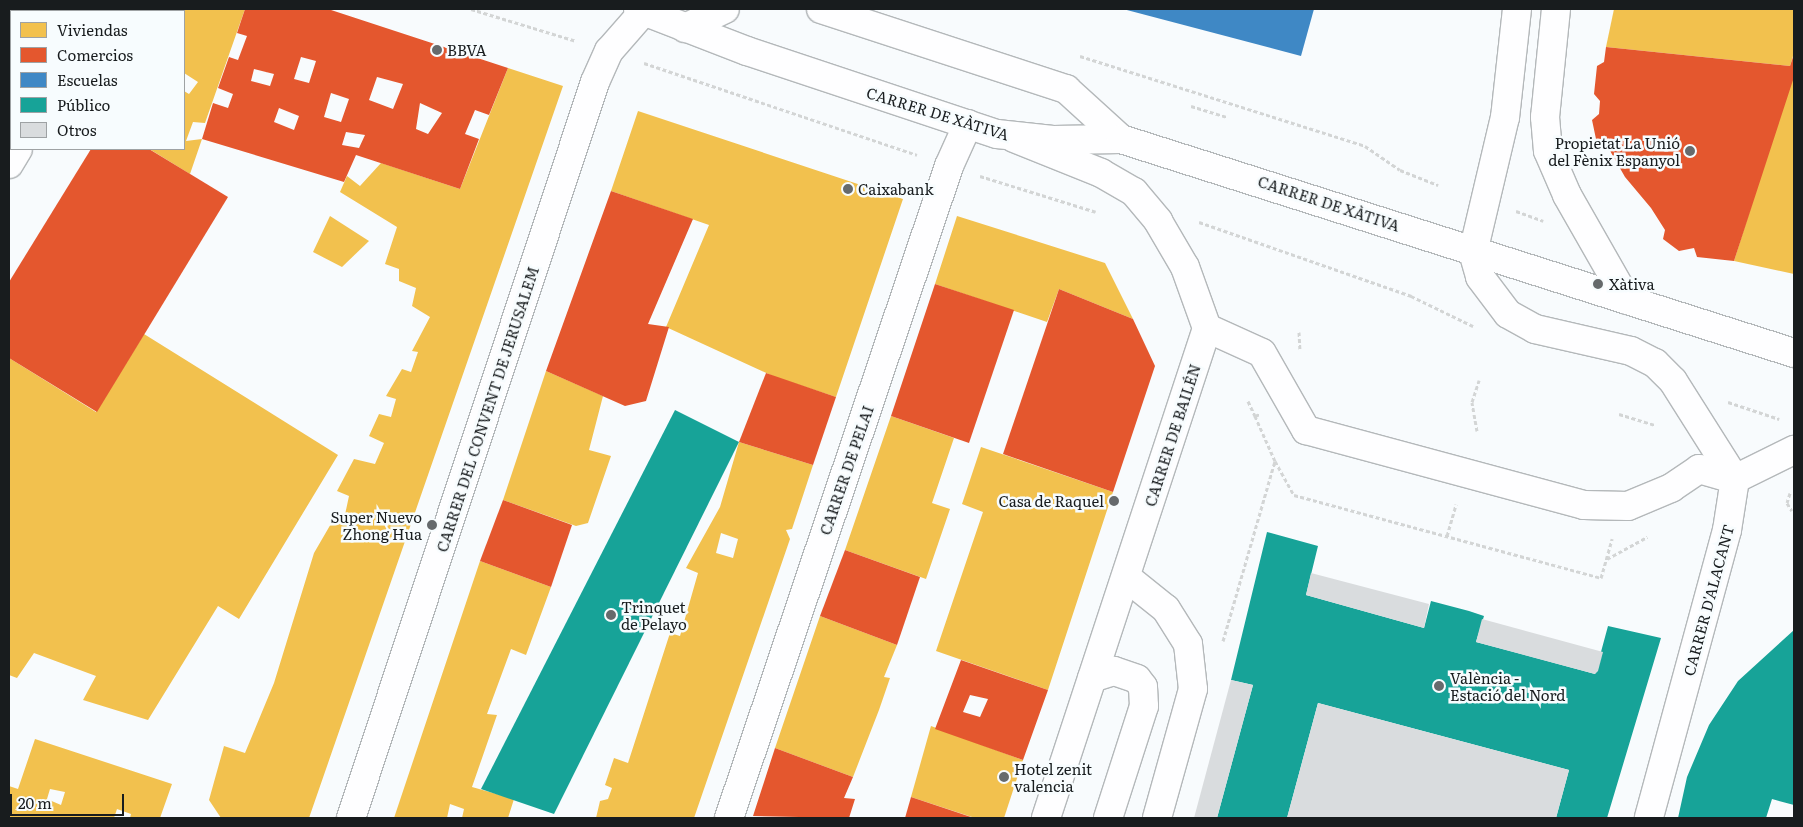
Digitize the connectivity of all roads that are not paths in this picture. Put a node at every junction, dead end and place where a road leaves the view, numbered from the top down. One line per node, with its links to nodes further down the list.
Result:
1 (725, 9): 6 (street)
2 (821, 9): 9 (street)
3 (1517, 9): 12 (street)
4 (1556, 9): 13 (street)
5 (641, 10): 6 (street, CARRER DE XÀTIVA); 20 (street, CARRER DEL CONVENT DE JERUSALEM)
6 (685, 28): 7 (street, CARRER DE XÀTIVA)
7 (968, 124): 8 (street, CARRER DE XÀTIVA); 21 (street, CARRER DE PELAI)
8 (1011, 137): 9 (street, CARRER DE XÀTIVA); 14 (street)
9 (1121, 139): 12 (street, CARRER DE XÀTIVA)
10 (17, 150): 11 (street)
11 (9, 164)
12 (1473, 252): 13 (street, CARRER DE XÀTIVA); 17 (street)
13 (1627, 300): 15 (street, CARRER DE XÀTIVA)
14 (1207, 328): 17 (street); 18 (street, CARRER DE BAILÉN)
15 (1794, 353)
16 (1794, 450): 17 (street)
17 (1734, 479): 25 (street, CARRER D'ALACANT)
18 (1126, 576): 19 (street, CARRER DE BAILÉN); 24 (street)
19 (1092, 678): 22 (street, CARRER DE BAILÉN); 23 (street)
20 (351, 818)
21 (729, 818)
22 (1046, 818)
23 (1108, 818)
24 (1157, 818)
25 (1650, 818)

